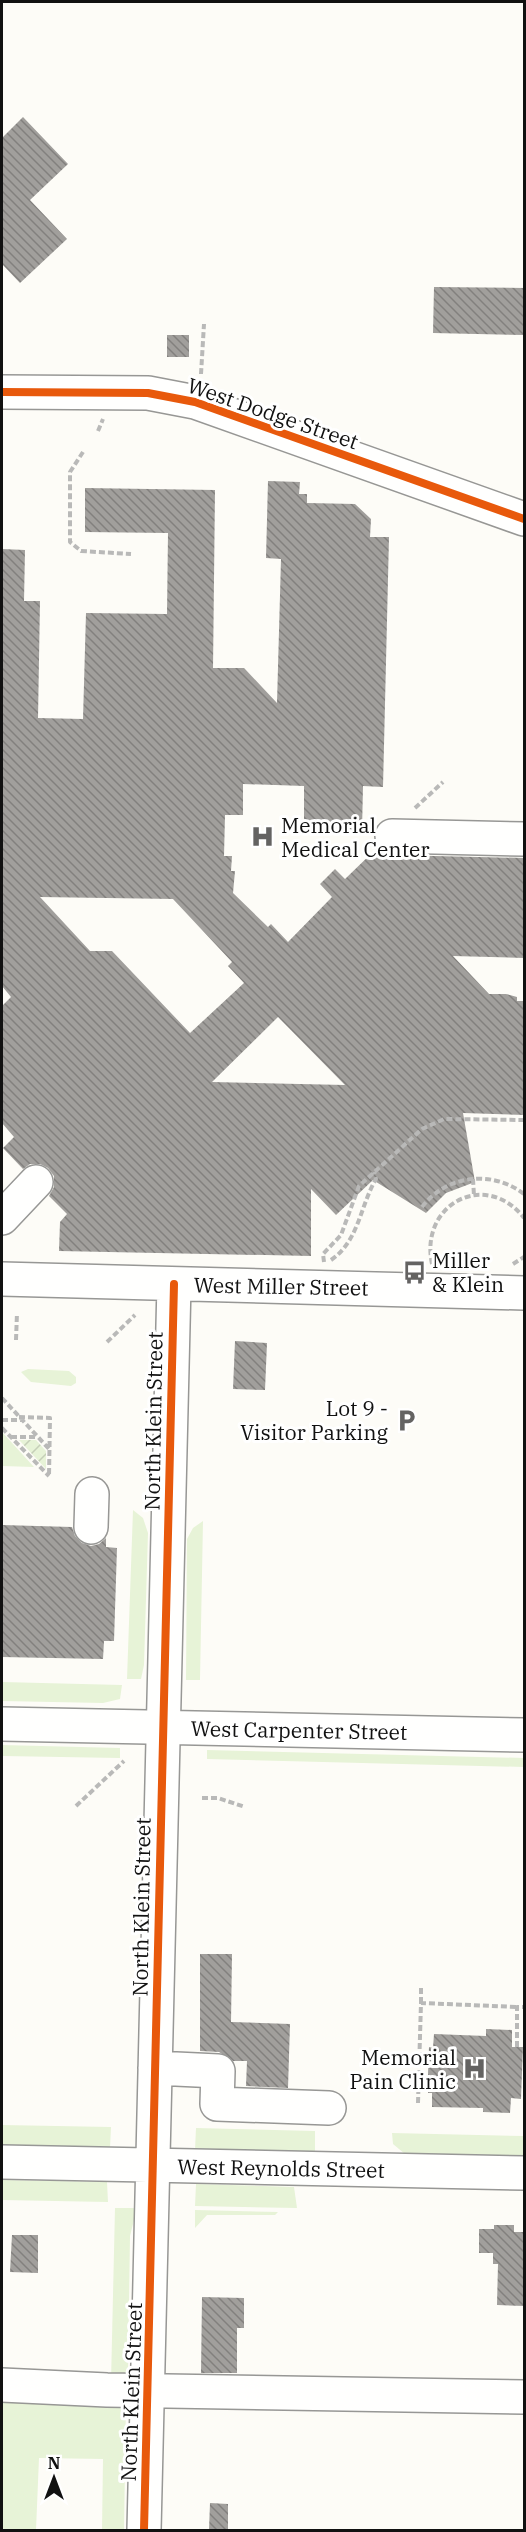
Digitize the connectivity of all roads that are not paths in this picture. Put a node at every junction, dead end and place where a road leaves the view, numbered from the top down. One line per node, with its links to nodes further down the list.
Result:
1 (2, 392): 2 (street, West Dodge Street)
2 (525, 519)
3 (392, 836): 4 (street)
4 (525, 839)
5 (36, 1182): 6 (street)
6 (2, 1218)
7 (2, 1279): 8 (street, West Miller Street)
8 (174, 1284): 9 (street, West Miller Street); 11 (street, North Klein Street)
9 (525, 1293)
10 (2, 1724): 11 (street, West Carpenter Street)
11 (164, 1727): 12 (street, West Carpenter Street); 13 (street, North Klein Street)
12 (525, 1735)
13 (155, 2068): 14 (street); 16 (street, North Klein Street)
14 (329, 2108)
15 (2, 2162): 16 (street, West Reynolds Street)
16 (154, 2164): 17 (street, West Reynolds Street); 19 (street, North Klein Street)
17 (525, 2173)
18 (2, 2385): 19 (street)
19 (150, 2390): 20 (street); 21 (street, North Klein Street)
20 (525, 2397)
21 (144, 2530)

